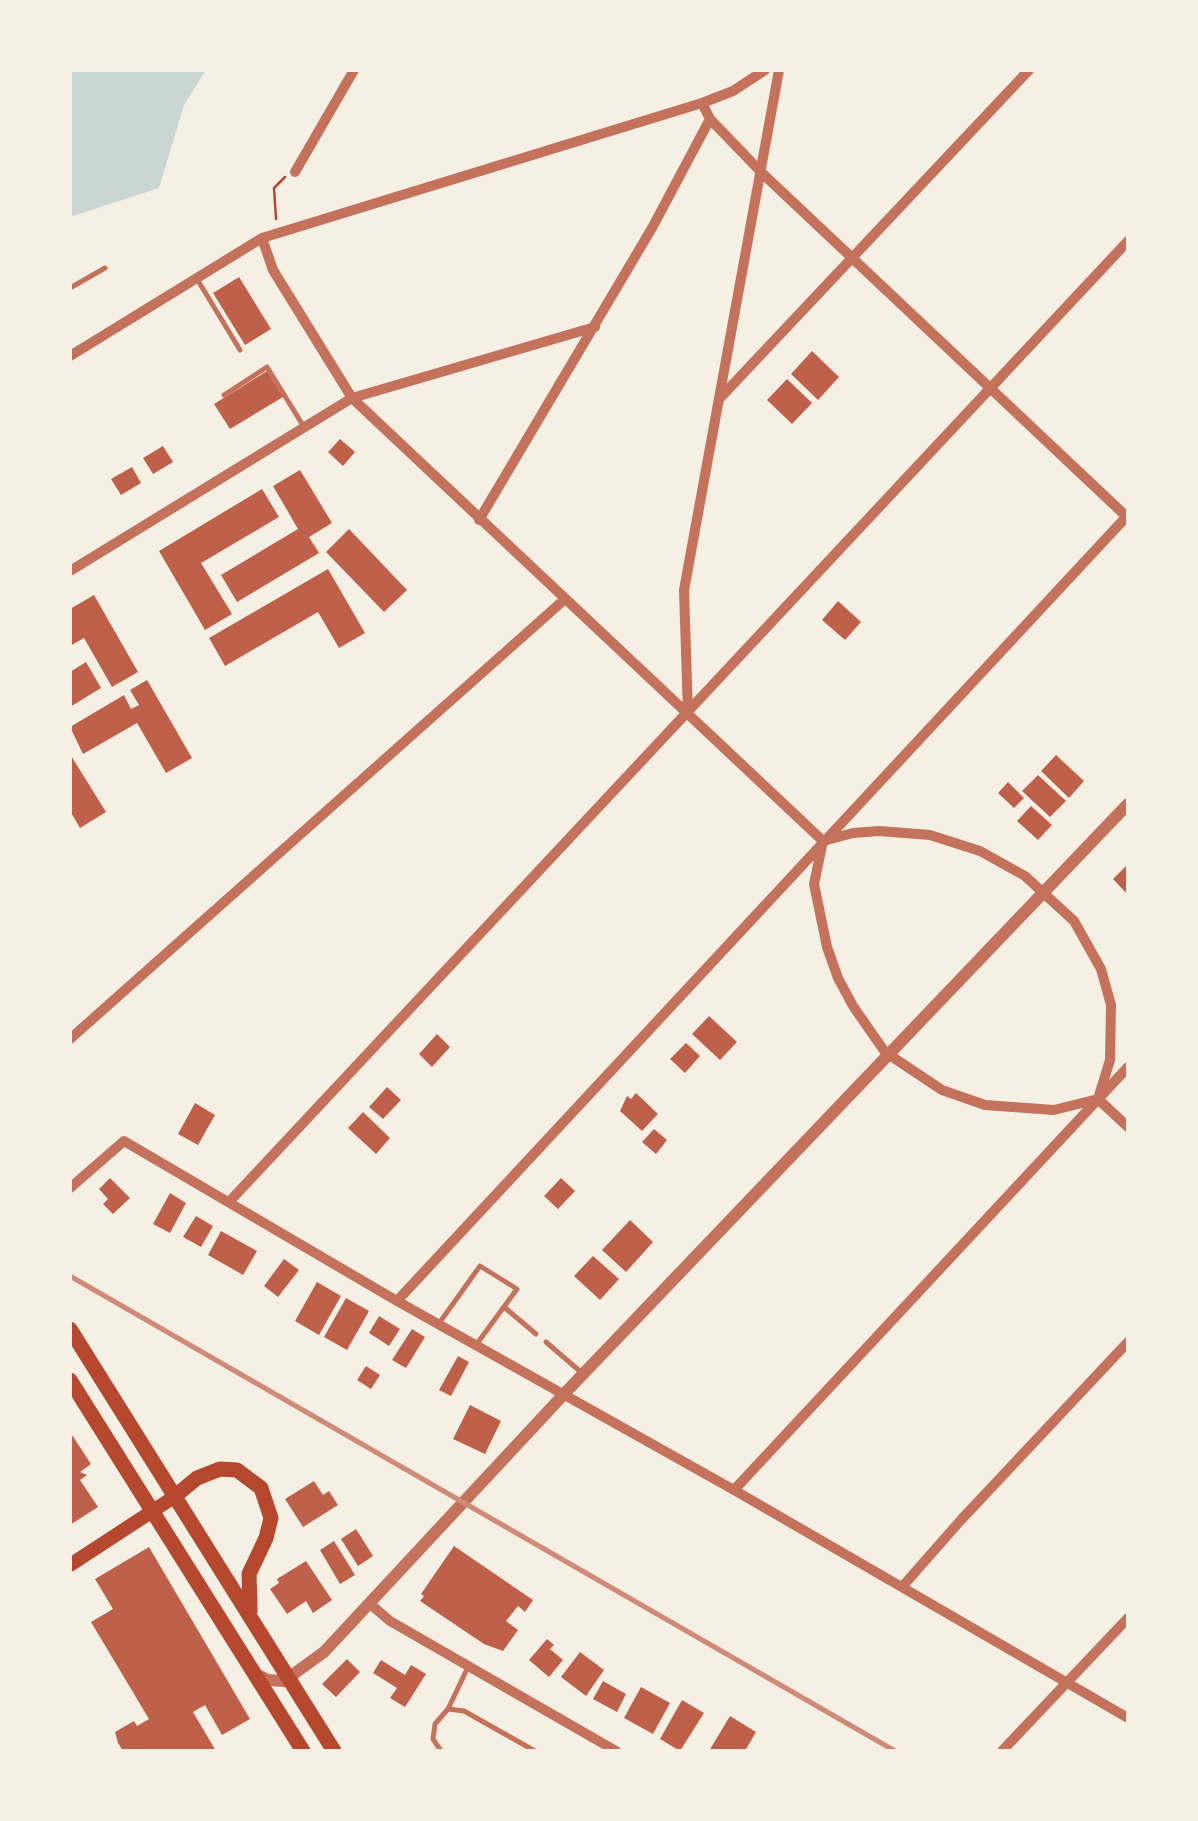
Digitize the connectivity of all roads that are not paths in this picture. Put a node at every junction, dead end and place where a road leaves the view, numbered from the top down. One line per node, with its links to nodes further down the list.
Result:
1 (354, 70): 7 (street)
2 (765, 70): 5 (street)
3 (779, 70): 8 (street)
4 (1030, 70): 11 (street)
5 (702, 103): 6 (street); 9 (street)
6 (710, 119): 8 (street); 15 (street)
7 (294, 172)
8 (762, 173): 11 (street); 21 (street)
9 (262, 238): 13 (street); 20 (street)
10 (1128, 241): 18 (street)
11 (854, 260): 18 (street); 21 (street)
12 (104, 268): 14 (lane)
13 (195, 276): 16 (lane); 17 (street)
14 (70, 288)
15 (595, 326): 20 (street); 24 (street)
16 (240, 350)
17 (70, 356)
18 (991, 388): 23 (street); 27 (street)
19 (224, 395): 22 (lane)
20 (352, 398): 22 (street); 24 (street)
21 (719, 399): 27 (street)
22 (304, 427): 25 (street)
23 (1128, 517): 29 (street)
24 (479, 520): 26 (street)
25 (70, 571)
26 (564, 599): 27 (street); 31 (street)
27 (688, 713): 29 (street); 37 (street)
28 (1128, 804): 30 (street)
29 (823, 841): 30 (street); 32 (street); 38 (street)
30 (1045, 891): 32 (street); 34 (street)
31 (70, 1038)
32 (889, 1055): 34 (street); 46 (street)
33 (1128, 1066): 34 (street)
34 (1098, 1099): 35 (street); 49 (street)
35 (1128, 1127)
36 (70, 1188): 37 (street)
37 (228, 1202): 38 (street)
38 (398, 1302): 40 (street)
39 (504, 1306): 40 (lane); 42 (lane); 45 (lane)
40 (439, 1324): 45 (street)
41 (70, 1330): 50 (main road)
42 (536, 1334)
43 (546, 1342): 46 (lane)
44 (1128, 1342): 53 (street)
45 (476, 1344): 48 (street)
46 (584, 1374): 48 (street)
47 (70, 1380): 51 (main road)
48 (565, 1394): 49 (street); 54 (street)
49 (734, 1490): 53 (street)
50 (174, 1497): 51 (main road); 56 (main road); 56 (main road)
51 (153, 1513): 52 (main road); 58 (main road)
52 (70, 1565)
53 (902, 1587): 60 (street)
54 (369, 1603): 57 (street); 59 (street)
55 (1128, 1618): 60 (street)
56 (254, 1623): 59 (main road)
57 (470, 1665): 61 (lane); 67 (street)
58 (255, 1674): 59 (street); 63 (main road)
59 (290, 1679): 64 (main road)
60 (1068, 1683): 62 (street); 68 (street)
61 (448, 1709): 65 (lane); 66 (lane)
62 (1128, 1718)
63 (303, 1751)
64 (334, 1751)
65 (441, 1751)
66 (536, 1751)
67 (616, 1751)
68 (1002, 1751)

